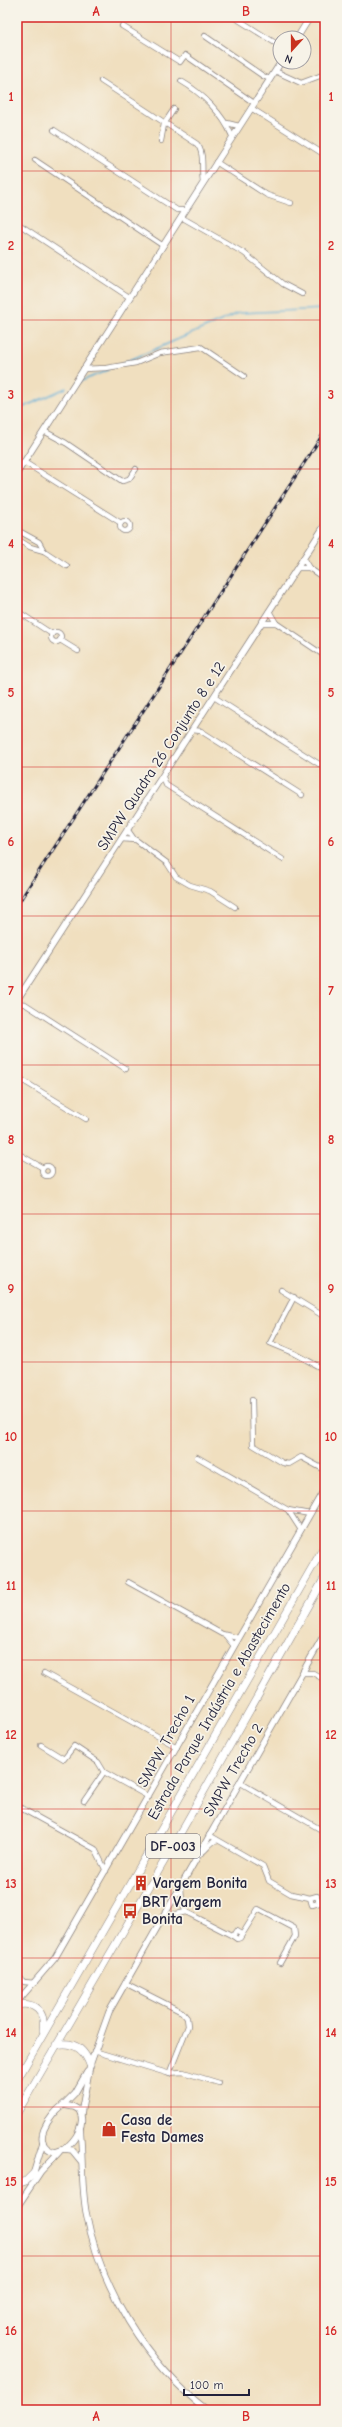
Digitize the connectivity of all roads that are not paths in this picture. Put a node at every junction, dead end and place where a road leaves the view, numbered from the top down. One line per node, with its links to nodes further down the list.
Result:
1 (234, 17): 6 (street)
2 (310, 17): 4 (street)
3 (122, 26): 14 (street)
4 (301, 30)
5 (205, 36): 9 (street)
6 (272, 41)
7 (275, 71): 8 (street); 10 (street)
8 (325, 74)
9 (263, 76): 10 (street); 13 (street)
10 (270, 79): 13 (street)
11 (101, 81): 18 (street)
12 (180, 82): 17 (street)
13 (266, 84): 14 (street)
14 (254, 103): 15 (street)
15 (251, 108): 19 (street); 23 (street)
16 (174, 109): 18 (street)
17 (227, 123): 19 (street); 21 (street)
18 (164, 124): 22 (street); 26 (street)
19 (239, 126): 21 (street)
20 (54, 130): 28 (street)
21 (232, 136): 25 (street)
22 (160, 141)
23 (325, 155)
24 (34, 160): 32 (street)
25 (216, 162): 26 (street); 27 (street)
26 (203, 182): 29 (street)
27 (291, 203)
28 (177, 210): 29 (street); 30 (street)
29 (185, 210): 30 (street)
30 (180, 218): 32 (street); 33 (street)
31 (17, 223): 34 (street)
32 (162, 245): 34 (street)
33 (302, 294)
34 (129, 297): 35 (street)
35 (83, 369): 36 (street); 37 (street)
36 (244, 376)
37 (44, 431): 38 (street); 39 (street)
38 (24, 462): 40 (street); 41 (street)
39 (136, 469)
40 (17, 473)
41 (121, 523)
42 (325, 525): 46 (street, SMPW Quadra 26 Conjunto 8 e 12)
43 (17, 530): 45 (street)
44 (17, 539): 45 (street)
45 (44, 552): 47 (street)
46 (303, 558): 48 (street, SMPW Quadra 26 Conjunto 8 e 12); 49 (street)
47 (67, 566)
48 (297, 568): 49 (street); 52 (street, SMPW Quadra 26 Conjunto 8 e 12)
49 (309, 568): 50 (street)
50 (325, 579)
51 (17, 611): 55 (street)
52 (269, 611): 53 (street, SMPW Quadra 26 Conjunto 8 e 12); 54 (street)
53 (261, 623): 54 (street); 57 (street, SMPW Quadra 26 Conjunto 8 e 12)
54 (276, 623): 56 (street)
55 (78, 651)
56 (325, 656)
57 (214, 697): 58 (street, SMPW Quadra 26 Conjunto 8 e 12); 61 (street)
58 (197, 722): 59 (street, SMPW Quadra 26 Conjunto 8 e 12); 60 (street)
59 (192, 730): 60 (street); 62 (street, SMPW Quadra 26 Conjunto 8 e 12)
60 (202, 731): 65 (street)
61 (325, 765)
62 (163, 777): 63 (street); 64 (street, SMPW Quadra 26 Conjunto 8 e 12)
63 (165, 785): 64 (street); 69 (street)
64 (158, 786): 66 (street, SMPW Quadra 26 Conjunto 8 e 12)
65 (302, 794)
66 (127, 829): 67 (street, SMPW Quadra 26 Conjunto 8 e 12); 68 (street)
67 (121, 839): 68 (street); 71 (street, SMPW Quadra 26 Conjunto 8 e 12)
68 (134, 840): 70 (street)
69 (282, 860)
70 (235, 907)
71 (21, 994): 72 (street, SMPW Quadra 26 Conjunto 8 e 12); 73 (street)
72 (17, 1002): 73 (street)
73 (25, 1004): 74 (street)
74 (126, 1069)
75 (17, 1077): 76 (street)
76 (86, 1119)
77 (17, 1153): 78 (street)
78 (43, 1168)
79 (281, 1290): 80 (street)
80 (294, 1297): 81 (street); 82 (street)
81 (325, 1316)
82 (325, 1370)
83 (252, 1400): 85 (street)
84 (197, 1457): 87 (street)
85 (325, 1470)
86 (325, 1488): 88 (street, SMPW Trecho 1)
87 (288, 1510): 88 (street); 89 (street)
88 (310, 1514): 89 (street, SMPW Trecho 1)
89 (301, 1530): 95 (street, SMPW Trecho 1)
90 (325, 1545): 125 (highway, Estrada Parque Indústria e Abastecimento / DF-003)
91 (325, 1577): 126 (highway, Estrada Parque Indústria e Abastecimento / DF-003)
92 (128, 1582): 94 (street)
93 (325, 1633): 97 (street, SMPW Trecho 2)
94 (226, 1636): 95 (street); 96 (street)
95 (238, 1638): 96 (street, SMPW Trecho 1)
96 (234, 1646): 103 (street, SMPW Trecho 1)
97 (307, 1666): 99 (street, SMPW Trecho 2); 100 (street)
98 (44, 1673): 103 (street)
99 (302, 1673): 100 (street); 105 (street, SMPW Trecho 2)
100 (313, 1673): 101 (street)
101 (325, 1680)
102 (41, 1745): 104 (street)
103 (177, 1747): 106 (street, SMPW Trecho 1)
104 (104, 1772): 106 (street); 107 (street)
105 (239, 1782): 109 (street); 110 (street, SMPW Trecho 2)
106 (149, 1797): 113 (street, SMPW Trecho 1)
107 (84, 1801)
108 (17, 1806): 113 (street)
109 (325, 1832)
110 (209, 1835): 111 (street); 112 (street, SMPW Trecho 2)
111 (217, 1840): 112 (street); 115 (street)
112 (197, 1856): 114 (street, SMPW Trecho 2)
113 (106, 1871): 121 (street, SMPW Trecho 1)
114 (182, 1883): 116 (street); 117 (street, SMPW Trecho 2)
115 (310, 1898)
116 (186, 1912): 117 (street); 118 (street)
117 (162, 1918): 122 (street, SMPW Trecho 2)
118 (280, 1963)
119 (17, 1974): 120 (street)
120 (24, 1982): 121 (street); 123 (street)
121 (35, 1983): 123 (street, SMPW Trecho 1)
122 (125, 1983): 127 (street, SMPW Trecho 2); 129 (street)
123 (25, 1994): 124 (street, SMPW Trecho 1)
124 (18, 2002): 125 (highway)
125 (42, 2036): 130 (highway, Estrada Parque Indústria e Abastecimento / DF-003)
126 (56, 2045): 128 (highway); 133 (highway, Estrada Parque Indústria e Abastecimento / DF-003)
127 (94, 2051): 128 (street, SMPW Trecho 2); 129 (street)
128 (90, 2067): 132 (street); 134 (street)
129 (169, 2074): 131 (street)
130 (17, 2080)
131 (219, 2083)
132 (63, 2105): 134 (street); 136 (street)
133 (17, 2113)
134 (81, 2114): 135 (street)
135 (80, 2127): 137 (street); 138 (street)
136 (43, 2142): 137 (street); 139 (street)
137 (62, 2150): 138 (street); 141 (street)
138 (81, 2162): 143 (street)
139 (34, 2173): 140 (highway); 141 (street)
140 (17, 2184)
141 (28, 2187): 142 (street)
142 (17, 2207)
143 (207, 2410)

